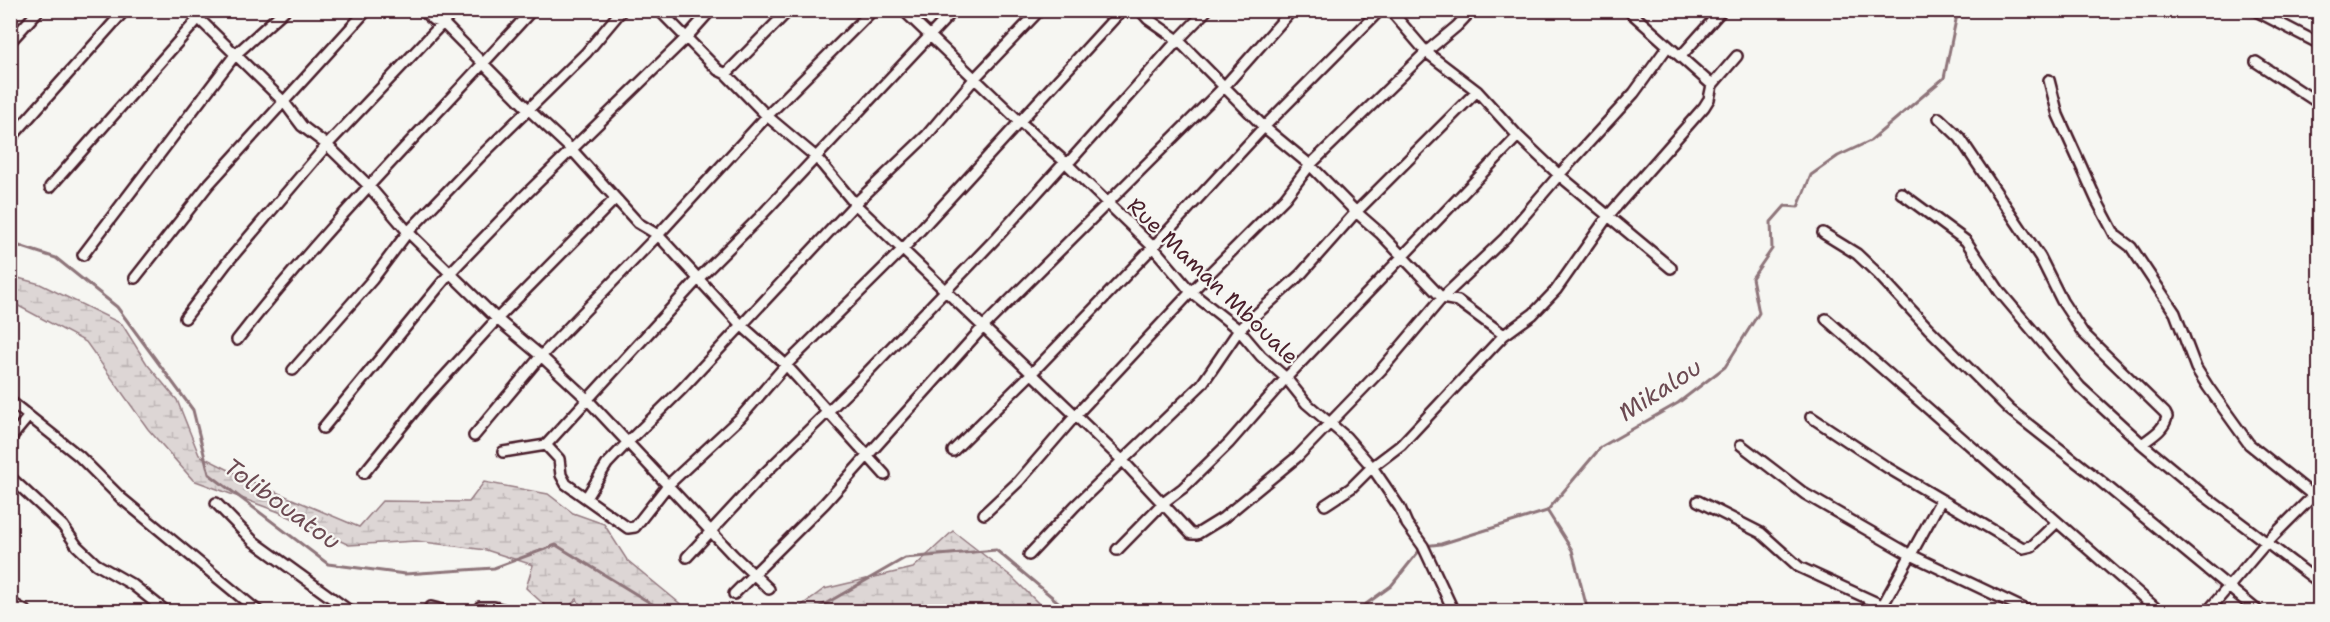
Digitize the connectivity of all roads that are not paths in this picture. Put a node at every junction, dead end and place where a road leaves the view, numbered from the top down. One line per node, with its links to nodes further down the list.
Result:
1 (39, 10): 33 (street)
2 (125, 10): 56 (street)
3 (190, 10): 28 (street)
4 (206, 10): 28 (street)
5 (285, 10): 37 (street)
6 (367, 10): 48 (street)
7 (422, 10): 29 (street)
8 (455, 10): 29 (street)
9 (532, 10): 41 (street)
10 (622, 10): 50 (street)
11 (659, 10): 31 (street)
12 (711, 10): 31 (street)
13 (789, 10): 42 (street)
14 (873, 10): 51 (street)
15 (903, 10): 30 (street, Rue Maman Mbouale)
16 (954, 10): 30 (street)
17 (1040, 10): 43 (street)
18 (1122, 10): 53 (street)
19 (1140, 10): 32 (street)
20 (1207, 10): 32 (street)
21 (1292, 10): 46 (street)
22 (1380, 10): 54 (street)
23 (1390, 10): 36 (street)
24 (1472, 10): 36 (street)
25 (1628, 10): 35 (street)
26 (1722, 10): 38 (street)
27 (2254, 10): 34 (street)
28 (198, 19): 37 (street); 64 (street)
29 (443, 23): 41 (street); 57 (street)
30 (929, 36): 43 (street, Rue Maman Mbouale); 59 (street)
31 (686, 38): 42 (street); 58 (street)
32 (1178, 40): 46 (street); 60 (street)
33 (10, 42)
34 (2319, 44)
35 (1668, 46): 38 (street); 62 (street)
36 (1426, 52): 47 (street); 61 (street)
37 (235, 55): 48 (street); 76 (street)
38 (1681, 56): 45 (street)
39 (1737, 56): 45 (street)
40 (2256, 62): 49 (street)
41 (484, 63): 50 (street); 63 (street)
42 (726, 74): 51 (street)
43 (975, 78): 53 (street, Rue Maman Mbouale); 67 (street)
44 (2049, 80): 122 (street)
45 (1712, 85): 70 (street)
46 (1223, 88): 54 (street); 68 (street)
47 (1477, 91): 55 (street); 69 (street)
48 (284, 102): 57 (street); 80 (street)
49 (2319, 104)
50 (528, 109): 58 (street); 71 (street)
51 (767, 116): 59 (street); 73 (street)
52 (1939, 118): 109 (street)
53 (1020, 121): 60 (street, Rue Maman Mbouale); 75 (street)
54 (1264, 127): 61 (street); 74 (street)
55 (1518, 136): 62 (street); 77 (street)
56 (10, 139)
57 (327, 145): 63 (street); 85 (street)
58 (573, 151): 66 (street); 79 (street)
59 (816, 158): 67 (street); 81 (street)
60 (1065, 162): 68 (street, Rue Maman Mbouale); 82 (street)
61 (1310, 165): 69 (street); 83 (street)
62 (1559, 175): 70 (street); 84 (street)
63 (368, 185): 71 (street); 92 (street)
64 (50, 187)
65 (1901, 193): 109 (street)
66 (615, 199): 73 (street); 86 (street)
67 (855, 204): 75 (street); 88 (street)
68 (1108, 205): 74 (street, Rue Maman Mbouale); 89 (street)
69 (1356, 212): 77 (street); 90 (street)
70 (1608, 216): 78 (street); 91 (street)
71 (408, 232): 79 (street); 95 (street)
72 (1823, 233): 138 (street)
73 (657, 235): 81 (street); 93 (street)
74 (1153, 248): 83 (street, Rue Maman Mbouale); 96 (street)
75 (903, 249): 82 (street); 94 (street)
76 (83, 255)
77 (1401, 256): 84 (street); 97 (street)
78 (1671, 268)
79 (450, 273): 86 (street); 105 (street)
80 (135, 278)
81 (699, 278): 88 (street); 98 (street)
82 (945, 290): 89 (street); 100 (street)
83 (1191, 292): 90 (street, Rue Maman Mbouale); 101 (street)
84 (1442, 298): 91 (street); 104 (street)
85 (185, 318)
86 (496, 319): 93 (street); 117 (street)
87 (1826, 319): 129 (street)
88 (741, 325): 94 (street); 108 (street)
89 (983, 327): 96 (street); 114 (street)
90 (1239, 330): 97 (street, Rue Maman Mbouale); 115 (street)
91 (1504, 335): 116 (street)
92 (237, 339)
93 (541, 356): 98 (street); 106 (street)
94 (786, 365): 100 (street); 120 (street)
95 (293, 370)
96 (1032, 373): 101 (street); 112 (street)
97 (1286, 378): 104 (street, Rue Maman Mbouale); 126 (street)
98 (587, 399): 108 (street); 110 (street)
99 (10, 401): 102 (street)
100 (829, 410): 114 (street); 130 (street)
101 (1076, 415): 115 (street); 128 (street)
102 (29, 416): 107 (street); 145 (street)
103 (1811, 417): 123 (street)
104 (1329, 421): 116 (street, Rue Maman Mbouale); 126 (street)
105 (323, 428)
106 (474, 436)
107 (10, 439)
108 (627, 443): 120 (street); 121 (street)
109 (2142, 444): 131 (street)
110 (546, 445): 113 (street); 121 (street)
111 (1741, 445): 133 (street)
112 (953, 451)
113 (503, 452)
114 (868, 455): 118 (street); 136 (street)
115 (1123, 460): 126 (street); 134 (street)
116 (1372, 467): 127 (street); 151 (street, Rue Maman Mbouale)
117 (364, 473)
118 (885, 475)
119 (10, 477): 144 (street)
120 (668, 485): 121 (street); 130 (street)
121 (586, 498)
122 (2316, 498): 131 (street)
123 (1941, 500): 129 (street); 133 (street)
124 (1698, 501): 142 (street)
125 (216, 503): 146 (street)
126 (1163, 503): 132 (street)
127 (1325, 505)
128 (984, 514)
129 (2056, 523): 154 (street)
130 (710, 531): 135 (street); 136 (street)
131 (2266, 543): 137 (street); 138 (street)
132 (1118, 550)
133 (1909, 554): 142 (street); 153 (street)
134 (1029, 555)
135 (687, 557)
136 (753, 576): 139 (street); 140 (street)
137 (2319, 583)
138 (2228, 586): 155 (street); 156 (street)
139 (769, 590)
140 (734, 594)
141 (10, 602): 143 (street)
142 (1880, 608): 152 (street)
143 (27, 612)
144 (167, 612)
145 (259, 612)
146 (351, 612)
147 (426, 612): 148 (street)
148 (451, 612)
149 (479, 612): 150 (street)
150 (512, 612)
151 (1454, 612)
152 (1897, 612)
153 (2031, 612)
154 (2160, 612)
155 (2207, 612)
156 (2259, 612)

